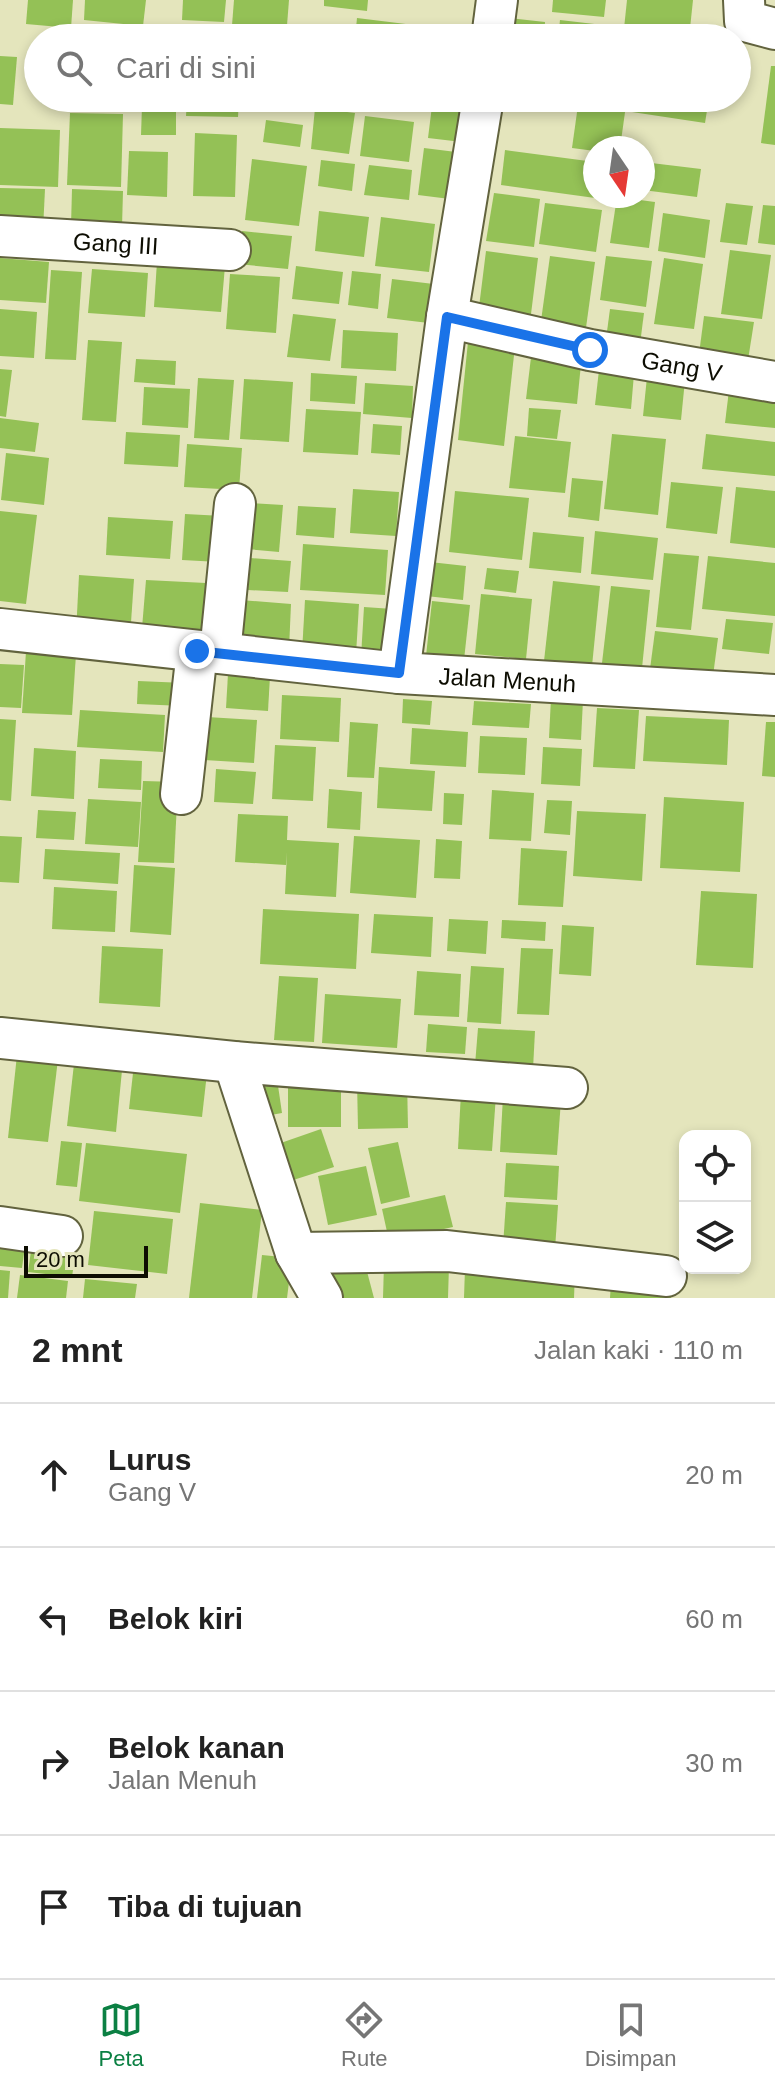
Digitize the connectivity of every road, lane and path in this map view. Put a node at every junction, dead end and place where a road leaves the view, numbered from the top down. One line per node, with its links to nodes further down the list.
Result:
1 (497, 0): 3 (street)
2 (744, 0): 4 (street)
3 (494, 24)
4 (775, 29)
5 (481, 112): 8 (street)
6 (0, 236): 7 (street, Gang III)
7 (230, 250)
8 (447, 317): 9 (street, Gang V); 13 (street)
9 (775, 382)
10 (235, 504): 12 (street)
11 (0, 629): 12 (street, Jalan Menuh)
12 (208, 652): 13 (street, Jalan Menuh); 15 (street)
13 (399, 673): 14 (street, Jalan Menuh)
14 (775, 695)
15 (181, 794)
16 (0, 1038): 17 (street)
17 (234, 1062): 18 (street); 21 (street)
18 (567, 1088)
19 (0, 1227): 20 (street)
20 (62, 1236)
21 (296, 1253): 22 (street); 23 (street)
22 (666, 1276)
23 (322, 1298)

